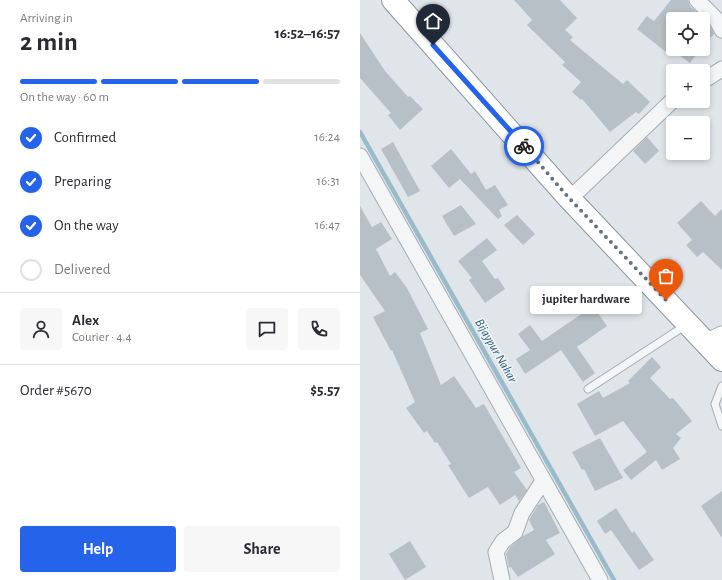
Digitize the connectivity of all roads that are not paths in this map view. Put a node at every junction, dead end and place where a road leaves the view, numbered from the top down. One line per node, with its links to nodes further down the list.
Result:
1 (393, 0): 8 (highway)
2 (697, 0): 3 (street)
3 (722, 30)
4 (722, 68): 5 (street)
5 (710, 76)
6 (666, 107): 8 (street)
7 (360, 156): 15 (street)
8 (568, 197): 9 (highway)
9 (688, 324): 10 (highway); 13 (lane)
10 (715, 341): 11 (highway)
11 (722, 360)
12 (722, 386): 14 (lane)
13 (588, 388)
14 (722, 426)
15 (543, 481): 16 (street); 17 (street)
16 (502, 580)
17 (600, 580)

